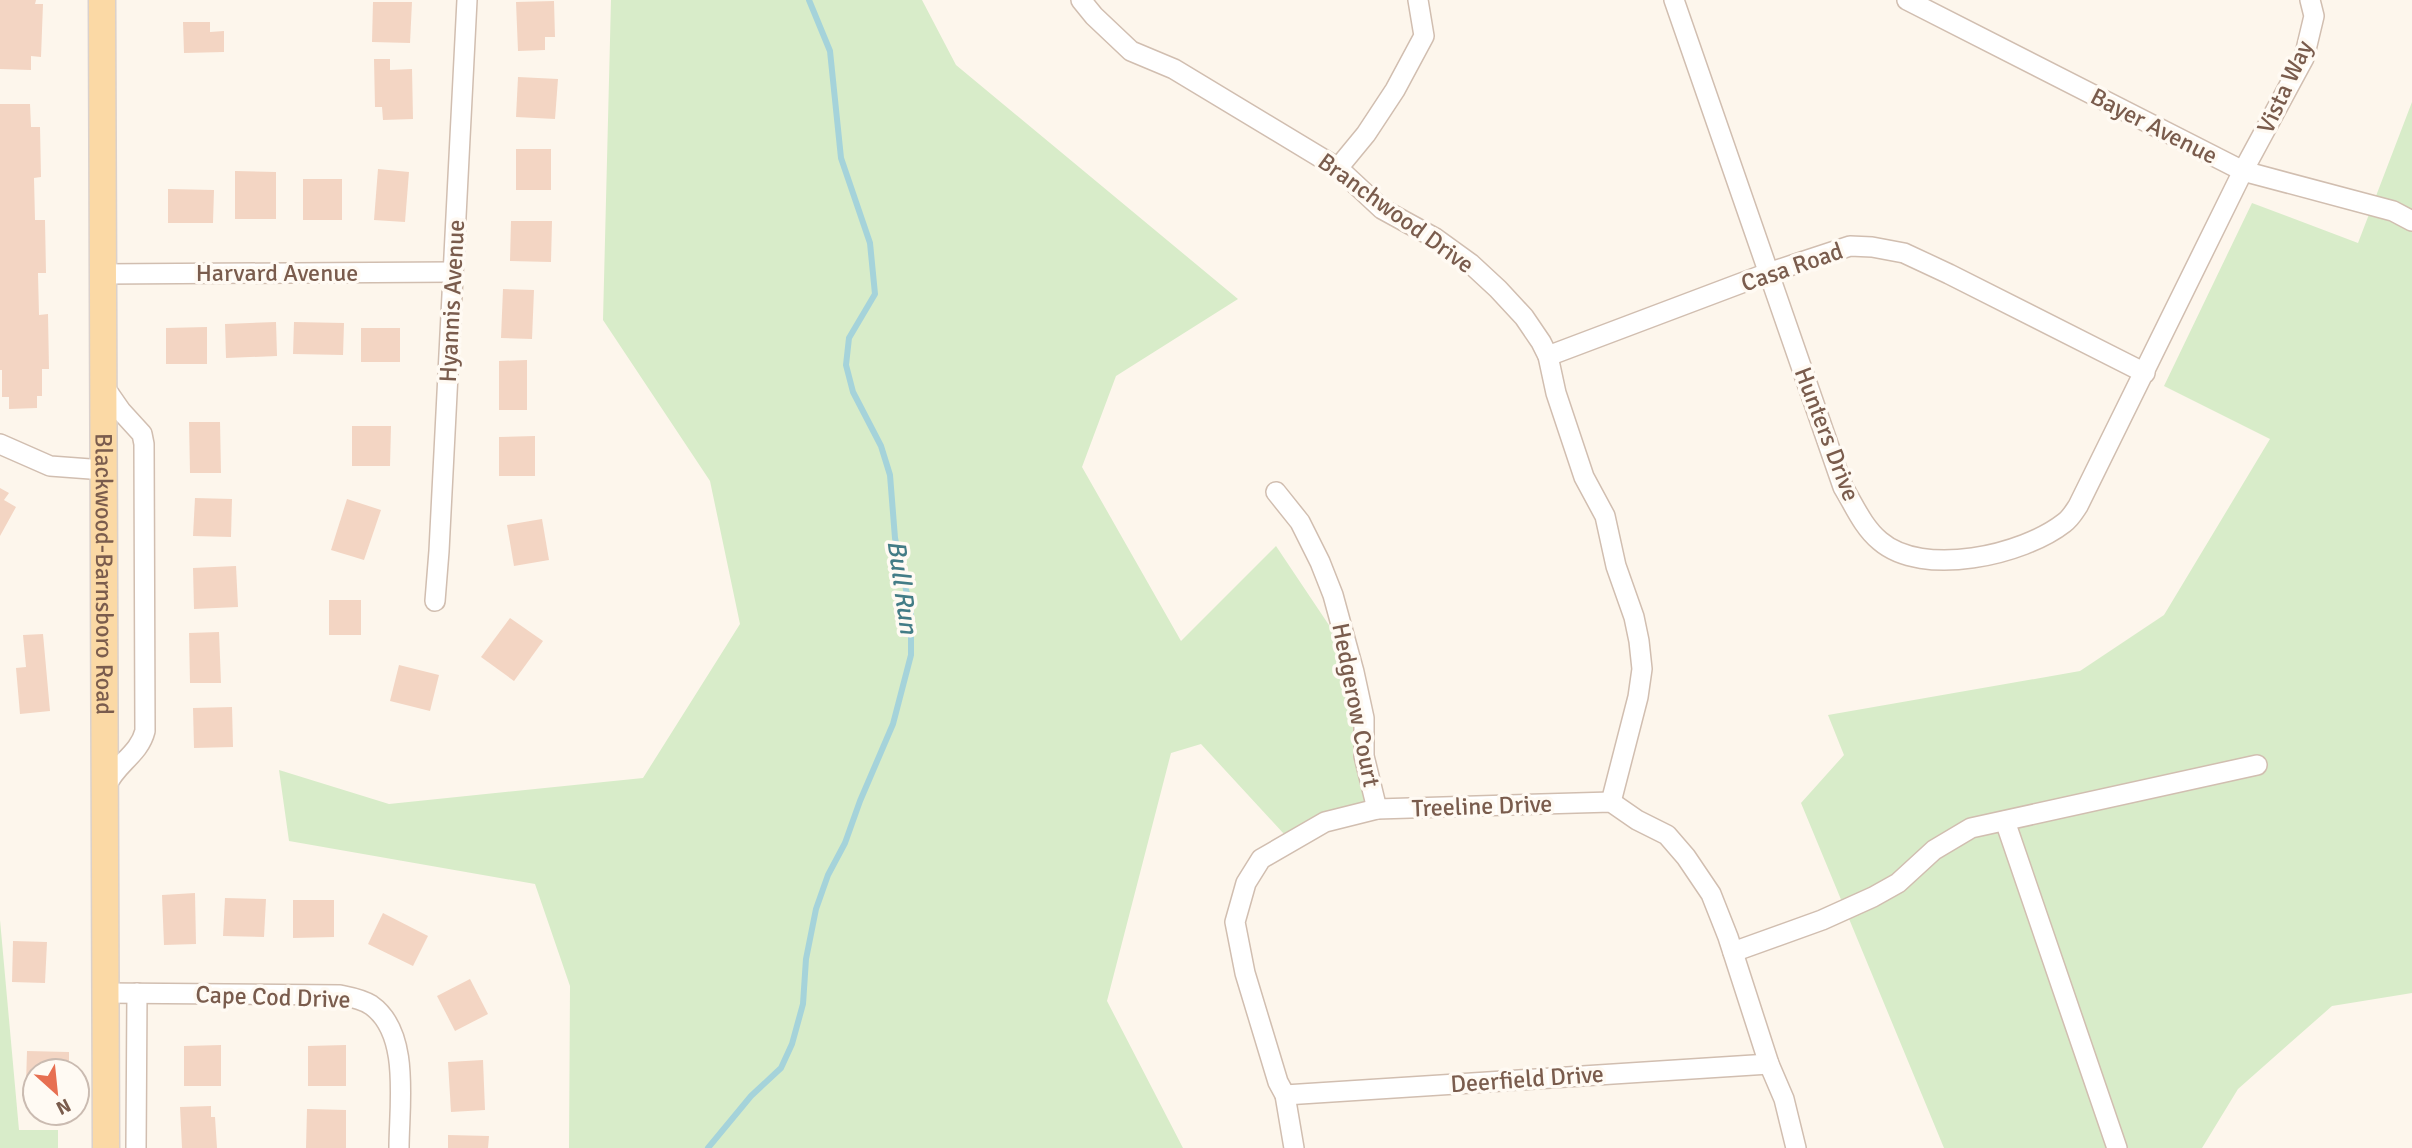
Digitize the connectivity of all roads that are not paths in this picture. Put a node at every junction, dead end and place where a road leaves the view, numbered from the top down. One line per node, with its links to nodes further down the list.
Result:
1 (102, 0): 13 (main road, Blackwood-Barnsboro Road)
2 (467, 0): 11 (street, Hyannis Avenue)
3 (1081, 0): 8 (street, Branchwood Drive)
4 (1418, 0): 8 (street)
5 (1674, 0): 12 (street, Hunters Drive)
6 (1907, 0): 9 (street, Bayer Avenue)
7 (2310, 0): 9 (street, Vista Way)
8 (1338, 168): 14 (street, Branchwood Drive)
9 (2243, 171): 10 (street, Bayer Avenue); 15 (street, Hunters Drive)
10 (2412, 221)
11 (453, 272): 13 (street, Harvard Avenue); 20 (street, Hyannis Avenue)
12 (1768, 273): 14 (street, Casa Road); 15 (street, Casa Road); 15 (street, Hunters Drive)
13 (102, 274): 16 (main road, Blackwood-Barnsboro Road)
14 (1548, 356): 23 (street, Branchwood Drive)
15 (2145, 373)
16 (103, 385): 18 (main road, Blackwood-Barnsboro Road); 22 (street)
17 (0, 444): 18 (street)
18 (104, 470): 22 (main road, Blackwood-Barnsboro Road)
19 (1276, 492): 24 (street, Hedgerow Court)
20 (435, 601)
21 (2257, 765): 25 (street)
22 (103, 793): 27 (main road, Blackwood-Barnsboro Road)
23 (1611, 802): 24 (street, Treeline Drive); 26 (street)
24 (1377, 809): 30 (street, Treeline Drive)
25 (2005, 821): 26 (street); 36 (street)
26 (1733, 952): 29 (street)
27 (105, 992): 28 (street, Cape Cod Drive); 31 (main road, Blackwood-Barnsboro Road)
28 (137, 993): 32 (street); 33 (street, Cape Cod Drive)
29 (1769, 1064): 30 (street, Deerfield Drive); 35 (street)
30 (1285, 1094): 34 (street, Treeline Drive)
31 (106, 1148)
32 (136, 1148)
33 (399, 1148)
34 (1294, 1148)
35 (1796, 1148)
36 (2117, 1148)

